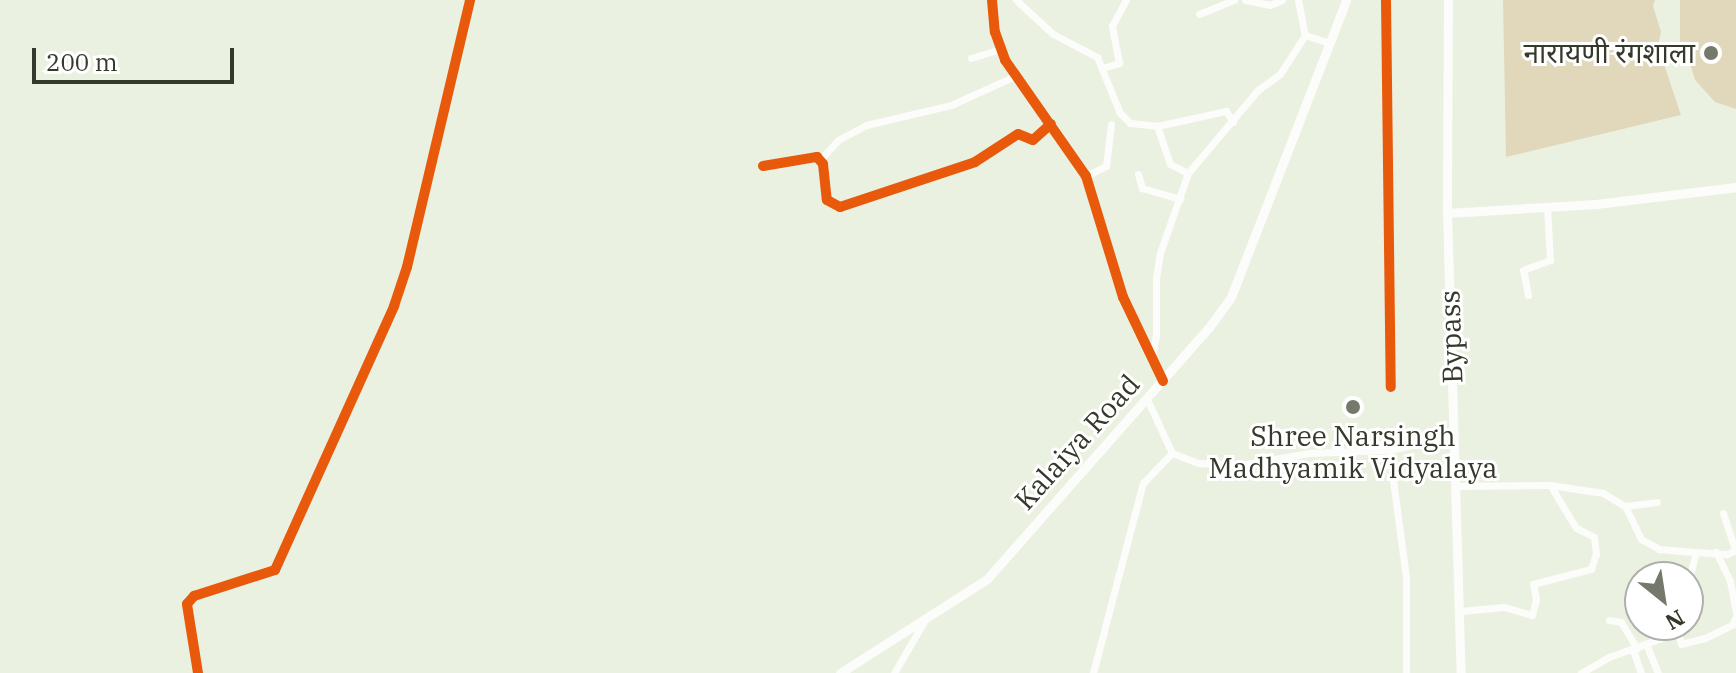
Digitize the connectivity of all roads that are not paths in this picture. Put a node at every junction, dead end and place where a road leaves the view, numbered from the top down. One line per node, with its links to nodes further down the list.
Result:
1 (470, 0): 57 (street)
2 (992, 0): 15 (street)
3 (1016, 0): 17 (street)
4 (1126, 0): 17 (street)
5 (1234, 0): 12 (street)
6 (1245, 0): 7 (street)
7 (1282, 0)
8 (1298, 0): 13 (street)
9 (1346, 0): 14 (main road, Kalaiya Road)
10 (1386, 0): 35 (street)
11 (1448, 0): 31 (main road, Bypass)
12 (1199, 14)
13 (1305, 35): 14 (street); 19 (street)
14 (1329, 43): 34 (main road, Kalaiya Road)
15 (1000, 49): 16 (street); 18 (street)
16 (971, 58)
17 (1102, 68): 22 (street)
18 (1015, 76): 20 (street); 23 (street)
19 (1233, 122): 22 (street); 25 (street)
20 (1051, 124): 23 (street); 27 (street)
21 (1111, 124): 27 (street)
22 (1157, 126): 25 (street)
23 (821, 159): 24 (street)
24 (763, 166)
25 (1188, 173): 29 (street)
26 (1138, 174): 29 (street)
27 (1086, 176): 33 (street)
28 (1736, 187): 30 (main road)
29 (1180, 199): 33 (street)
30 (1547, 207): 31 (main road); 32 (street)
31 (1447, 213): 37 (main road, Bypass)
32 (1528, 295)
33 (1151, 361): 34 (street)
34 (1163, 381): 36 (main road, Kalaiya Road)
35 (1391, 387)
36 (1147, 399): 39 (street); 51 (main road, Kalaiya Road)
37 (1455, 436): 38 (street); 41 (main road, Bypass)
38 (1389, 450): 39 (street); 61 (street)
39 (1172, 453): 60 (street)
40 (1550, 485): 41 (street); 43 (street); 49 (street)
41 (1457, 486): 49 (main road, Bypass)
42 (1657, 502): 43 (street)
43 (1625, 506): 46 (street)
44 (1723, 513): 45 (street)
45 (1735, 550): 47 (street)
46 (1696, 552): 47 (street); 48 (street)
47 (1716, 552): 50 (street)
48 (1694, 561)
49 (1461, 611): 62 (main road, Bypass)
50 (1736, 614): 53 (street)
51 (926, 618): 58 (main road, Kalaiya Road); 59 (street)
52 (1609, 620): 56 (street)
53 (1704, 638)
54 (1656, 641): 55 (street)
55 (1647, 646): 56 (street); 65 (street)
56 (1635, 650): 63 (street); 64 (street)
57 (198, 673)
58 (840, 673)
59 (894, 673)
60 (1093, 673)
61 (1406, 673)
62 (1461, 673)
63 (1581, 673)
64 (1641, 673)
65 (1658, 673)

